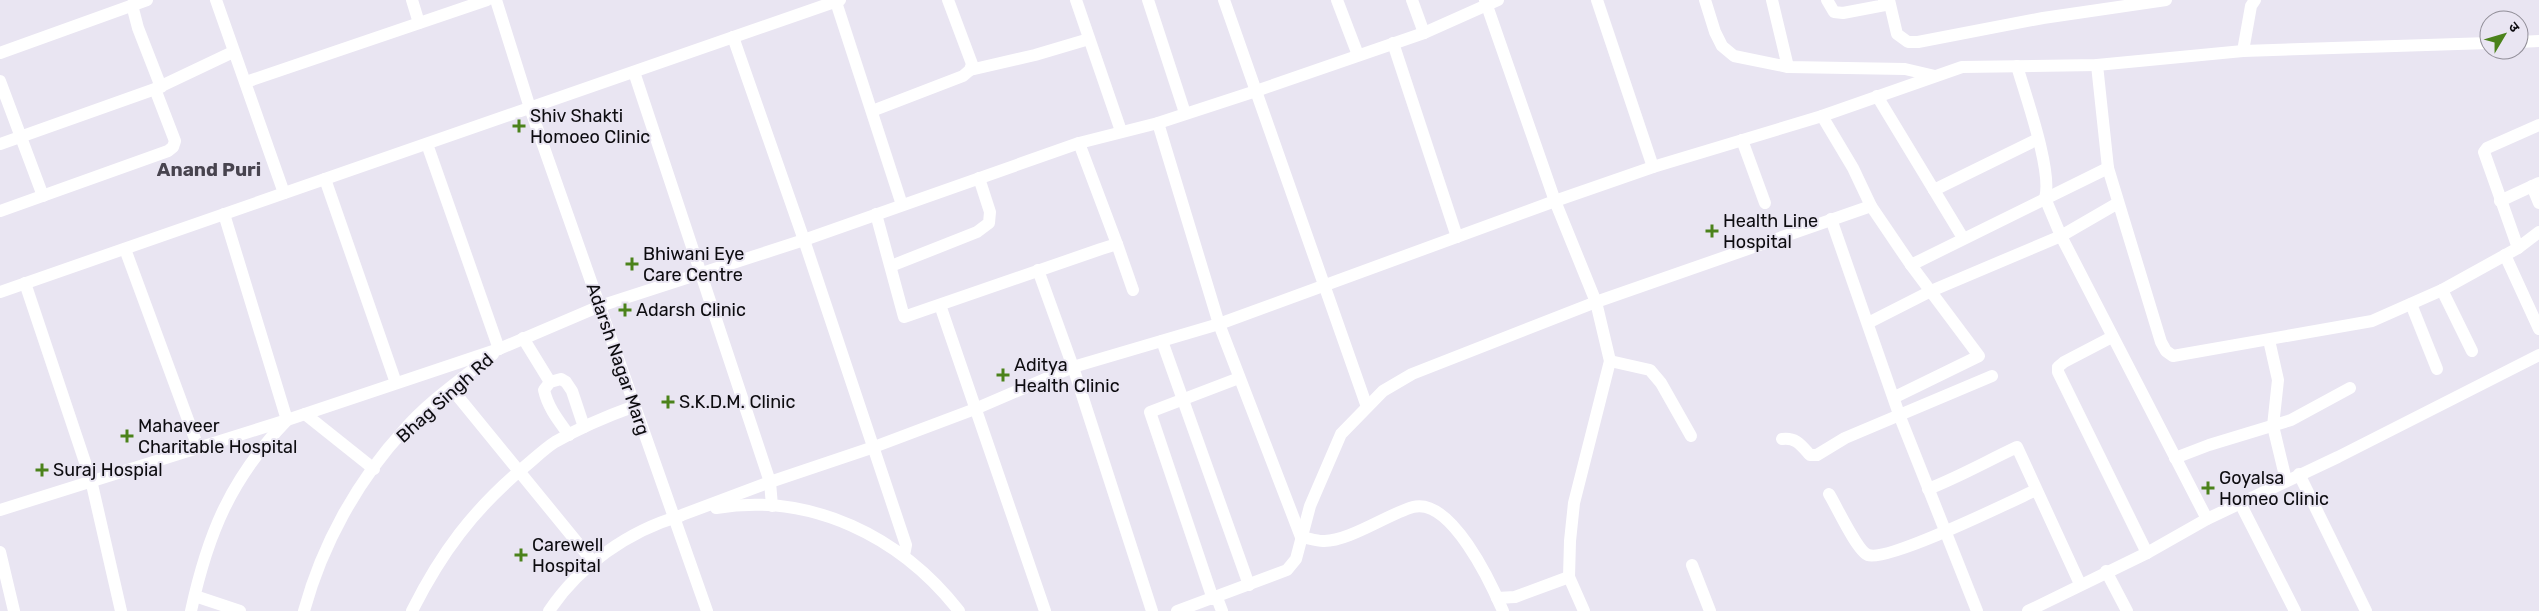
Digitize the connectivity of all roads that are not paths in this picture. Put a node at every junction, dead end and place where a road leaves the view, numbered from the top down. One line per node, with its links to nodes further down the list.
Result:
1 (148, 0): 22 (street)
2 (216, 0): 31 (street)
3 (412, 0): 23 (street)
4 (487, 0): 23 (street)
5 (496, 0): 44 (street, Adarsh Nagar Marg)
6 (948, 0): 36 (street)
7 (1076, 0): 26 (street)
8 (1148, 0): 46 (street)
9 (1224, 0): 42 (street)
10 (1337, 0): 32 (street)
11 (1412, 0): 24 (street)
12 (1597, 0): 57 (street)
13 (1705, 0): 34 (street)
14 (1772, 0): 34 (street)
15 (1827, 0): 16 (street)
16 (1884, 0)
17 (1889, 0): 18 (street)
18 (2166, 0)
19 (2255, 0): 29 (street)
20 (838, 1): 25 (street); 45 (street)
21 (1490, 2): 24 (street); 66 (street)
22 (132, 5): 30 (street); 41 (street)
23 (419, 23): 40 (street)
24 (1424, 33): 27 (street)
25 (733, 37): 37 (street); 81 (street)
26 (1089, 39): 36 (street); 50 (street)
27 (1393, 43): 32 (street); 79 (street)
28 (2479, 43): 29 (street)
29 (2243, 51): 33 (street)
30 (0, 52)
31 (233, 52): 40 (street); 41 (street)
32 (1358, 55): 42 (street)
33 (2097, 65): 35 (street); 58 (street)
34 (1788, 66): 38 (street)
35 (2017, 66): 38 (street); 53 (street)
36 (970, 70): 45 (street)
37 (634, 72): 44 (street); 89 (street)
38 (1935, 76): 43 (street)
39 (0, 81): 51 (street)
40 (246, 82): 63 (street)
41 (158, 88): 51 (street); 64 (street)
42 (1256, 91): 46 (street); 91 (street)
43 (1877, 96): 47 (street); 62 (street)
44 (530, 108): 56 (street); 99 (street, Adarsh Nagar Marg)
45 (872, 111): 71 (street)
46 (1185, 113): 48 (street)
47 (1822, 116): 52 (street); 72 (street)
48 (1158, 123): 50 (street); 101 (street)
49 (2539, 125): 67 (street)
50 (1121, 131): 54 (street)
51 (21, 137): 55 (street); 64 (street)
52 (1742, 140): 57 (street); 68 (street)
53 (2038, 140): 62 (street); 65 (street)
54 (1079, 143): 59 (street); 82 (street)
55 (0, 144)
56 (427, 144): 60 (street); 107 (street, Bhag Singh Rd)
57 (1653, 167): 66 (street)
58 (2108, 168): 65 (street); 69 (street)
59 (979, 178): 71 (street); 87 (street)
60 (325, 179): 63 (street); 116 (street)
61 (2536, 185): 67 (street); 70 (street)
62 (1934, 190): 80 (street)
63 (284, 193): 74 (street)
64 (43, 196): 73 (street)
65 (2045, 198): 78 (street); 80 (street)
66 (1556, 201): 79 (street); 96 (street)
67 (2500, 201): 83 (street)
68 (1765, 203)
69 (2118, 203): 78 (street); 105 (street)
70 (2539, 203)
71 (902, 205): 75 (street)
72 (1871, 206): 76 (street); 86 (street)
73 (0, 211)
74 (224, 214): 84 (street); 126 (street)
75 (876, 214): 81 (street); 87 (street)
76 (1831, 219): 96 (street); 100 (street)
77 (2539, 232): 83 (street)
78 (2061, 236): 93 (street); 103 (street)
79 (1457, 237): 91 (street)
80 (1963, 238): 86 (street)
81 (804, 240): 89 (street); 133 (street)
82 (1117, 244): 88 (street); 92 (street)
83 (2518, 248): 85 (street)
84 (125, 249): 90 (street); 132 (street)
85 (2505, 255): 94 (street); 102 (street)
86 (1911, 265): 93 (street)
87 (891, 266): 97 (street)
88 (1038, 270): 97 (street); 111 (street)
89 (701, 273): 99 (street); 140 (street)
90 (25, 284): 95 (street); 138 (street)
91 (1324, 285): 101 (street); 122 (street)
92 (1133, 290)
93 (1931, 290): 100 (street); 119 (street)
94 (2442, 290): 98 (street); 108 (street)
95 (0, 292)
96 (1596, 302): 110 (street); 122 (street)
97 (940, 304): 123 (street)
98 (2411, 304): 105 (street); 112 (street)
99 (600, 306): 104 (street); 121 (street, Adarsh Nagar Marg)
100 (1868, 323): 119 (street)
101 (1219, 324): 106 (street); 114 (street)
102 (2539, 329)
103 (2112, 337): 134 (street); 152 (street)
104 (523, 338): 107 (street); 115 (street)
105 (2269, 340): 127 (street)
106 (1162, 341): 111 (street); 120 (street)
107 (499, 349): 116 (street); 117 (street, Bhag Singh Rd)
108 (2472, 351)
109 (2539, 355): 137 (street)
110 (1610, 361): 130 (street); 157 (street)
111 (1073, 367): 123 (street); 173 (street)
112 (2437, 369)
113 (1992, 376): 125 (street)
114 (1239, 378): 120 (street); 150 (street)
115 (550, 382): 128 (street); 129 (street)
116 (396, 384): 124 (street)
117 (451, 388): 135 (street, Bhag Singh Rd); 136 (street)
118 (2350, 388): 127 (street)
119 (1894, 397): 125 (street)
120 (1183, 399): 159 (street); 161 (street)
121 (635, 406): 128 (street); 147 (street, Adarsh Nagar Marg)
122 (1367, 407): 150 (street)
123 (975, 409): 133 (street); 172 (street)
124 (305, 414): 126 (street); 135 (street)
125 (1900, 417): 131 (street); 141 (street)
126 (287, 420): 132 (street); 160 (street)
127 (2273, 426): 134 (street); 139 (street)
128 (584, 427): 129 (street)
129 (569, 435): 136 (street)
130 (1691, 436)
131 (1782, 439)
132 (198, 447): 138 (street)
133 (874, 447): 140 (street); 153 (street)
134 (2176, 458): 148 (street)
135 (374, 469): 167 (street, Bhag Singh Rd)
136 (519, 471): 154 (street); 168 (street)
137 (2299, 474): 139 (street); 183 (street)
138 (90, 480): 146 (street); 164 (street)
139 (2286, 480): 144 (street)
140 (770, 482): 145 (street); 147 (street)
141 (1928, 489): 142 (street); 149 (street)
142 (2036, 490): 149 (street); 158 (street)
143 (1829, 494): 149 (street)
144 (2240, 503): 148 (street); 182 (street)
145 (772, 506): 147 (street); 153 (street)
146 (0, 510)
147 (674, 518): 154 (street); 170 (street, Adarsh Nagar Marg)
148 (2207, 519): 152 (street)
149 (1944, 531): 179 (street)
150 (1300, 537): 159 (street); 162 (street)
151 (0, 552): 163 (street)
152 (2147, 553): 156 (street)
153 (904, 555): 171 (street)
154 (594, 563): 169 (street)
155 (1692, 565): 178 (street)
156 (2106, 571): 158 (street); 181 (street)
157 (1569, 577): 162 (street); 177 (street)
158 (2080, 584): 180 (street)
159 (1249, 585): 161 (street)
160 (195, 596): 165 (street); 166 (street)
161 (1215, 598): 174 (street); 175 (street)
162 (1497, 598): 176 (street)
163 (14, 611)
164 (121, 611)
165 (192, 611)
166 (240, 611)
167 (304, 611)
168 (412, 611)
169 (549, 611)
170 (706, 611)
171 (959, 611)
172 (1045, 611)
173 (1152, 611)
174 (1177, 611)
175 (1222, 611)
176 (1503, 611)
177 (1584, 611)
178 (1710, 611)
179 (1977, 611)
180 (2028, 611)
181 (2127, 611)
182 (2296, 611)
183 (2366, 611)

